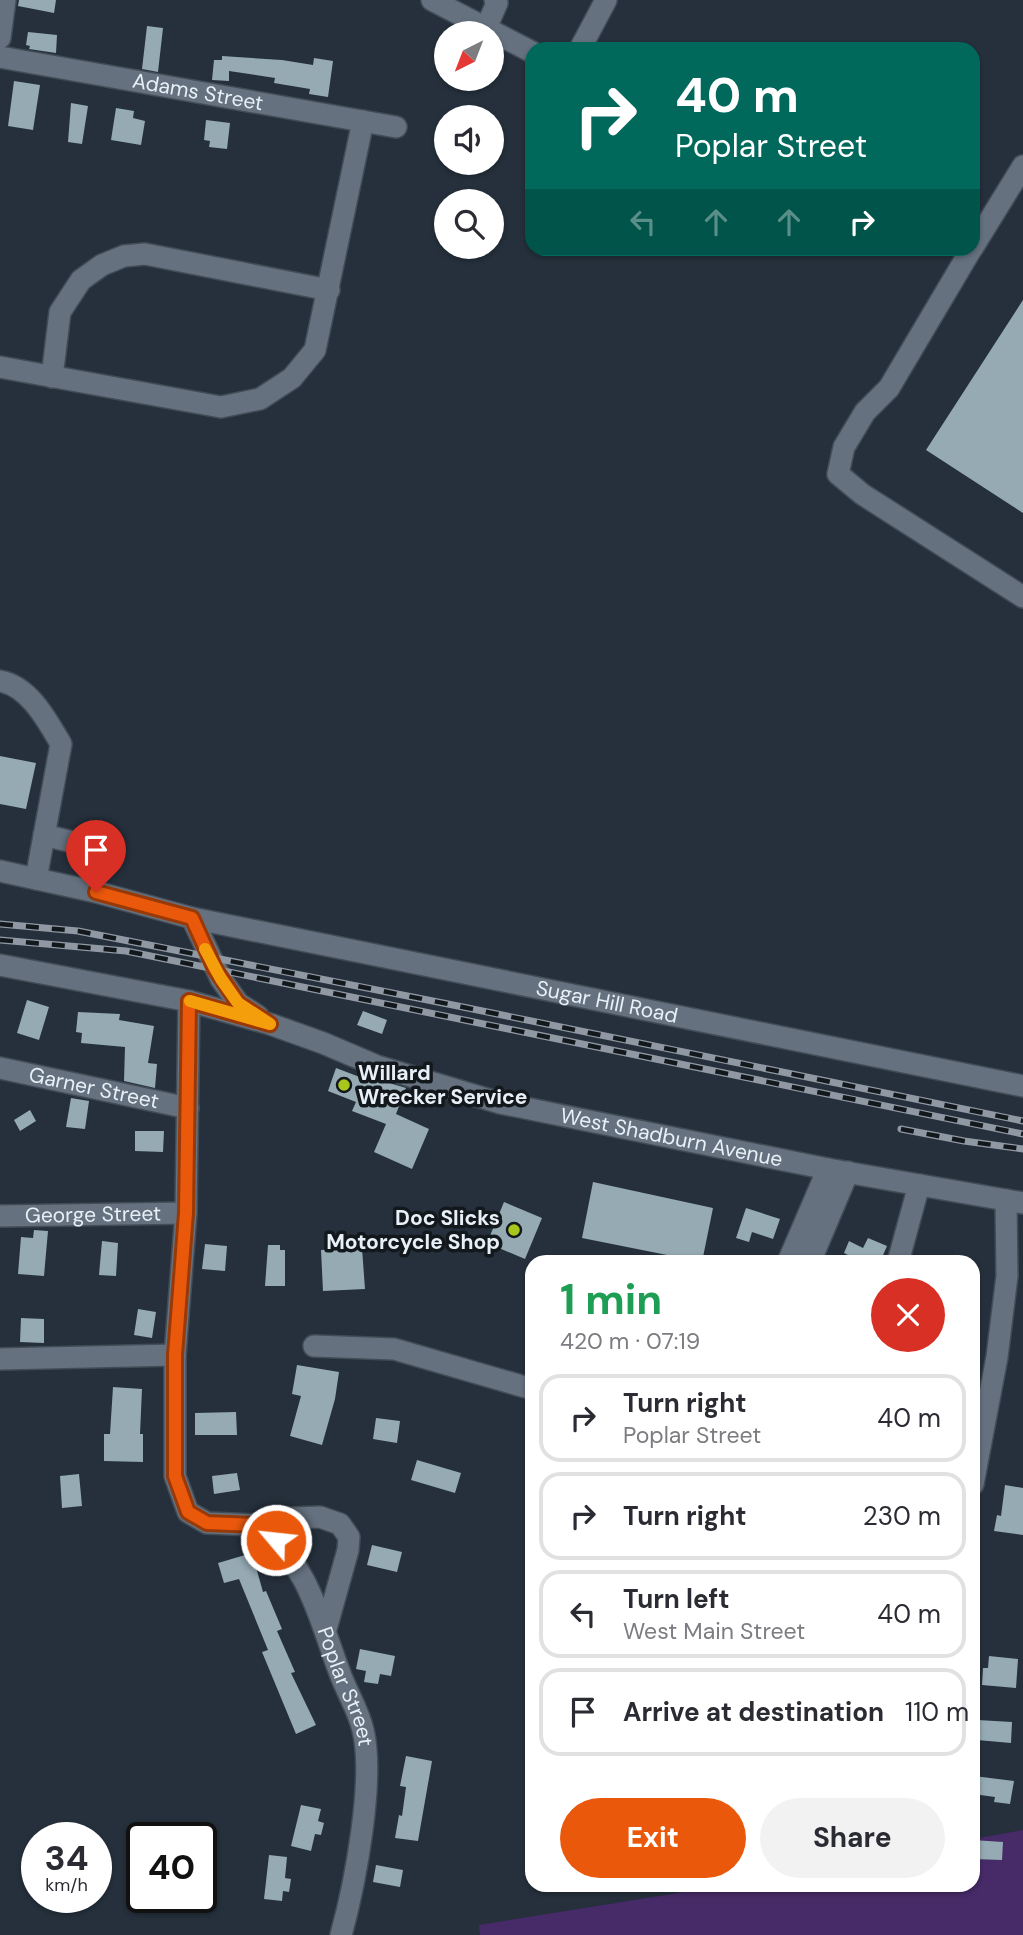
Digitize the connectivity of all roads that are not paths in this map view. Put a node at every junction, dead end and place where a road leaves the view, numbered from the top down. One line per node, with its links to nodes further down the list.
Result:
1 (5, 0): 8 (street)
2 (432, 0): 5 (street)
3 (495, 0): 6 (street)
4 (606, 0): 9 (street)
5 (472, 21)
6 (489, 21)
7 (504, 37): 10 (street)
8 (0, 38)
9 (584, 42)
10 (525, 48)
11 (0, 57): 12 (street, Adams Street)
12 (363, 121): 13 (street, Adams Street); 17 (street)
13 (396, 127)
14 (1023, 166): 15 (street)
15 (980, 235)
16 (967, 256): 20 (street)
17 (328, 290): 19 (street); 19 (street)
18 (0, 367): 19 (street)
19 (52, 377)
20 (1023, 597)
21 (0, 681): 22 (street)
22 (44, 835): 23 (street); 25 (street)
23 (97, 848)
24 (0, 871): 25 (street, Sugar Hill Road)
25 (36, 878): 26 (street, Sugar Hill Road)
26 (192, 918): 29 (street); 31 (street, Sugar Hill Road)
27 (0, 965): 28 (street, West Shadburn Avenue)
28 (189, 1001): 29 (street, West Shadburn Avenue); 32 (street, Poplar Street)
29 (270, 1024): 33 (street, West Shadburn Avenue)
30 (0, 1068): 32 (street, Garner Street)
31 (1023, 1086)
32 (188, 1108): 36 (street, Poplar Street)
33 (838, 1170): 34 (street, West Shadburn Avenue); 38 (street); 39 (street)
34 (919, 1185): 35 (street, West Shadburn Avenue); 40 (street)
35 (1014, 1201): 45 (street)
36 (186, 1213): 37 (street, George Street); 42 (street, Poplar Street)
37 (0, 1216)
38 (792, 1255)
39 (812, 1255)
40 (900, 1255)
41 (314, 1346): 44 (street)
42 (175, 1355): 43 (street); 46 (street, Poplar Street)
43 (0, 1359)
44 (525, 1388)
45 (980, 1447)
46 (258, 1525): 47 (street); 47 (street, Poplar Street)
47 (326, 1629): 48 (street, Poplar Street)
48 (341, 1935)

